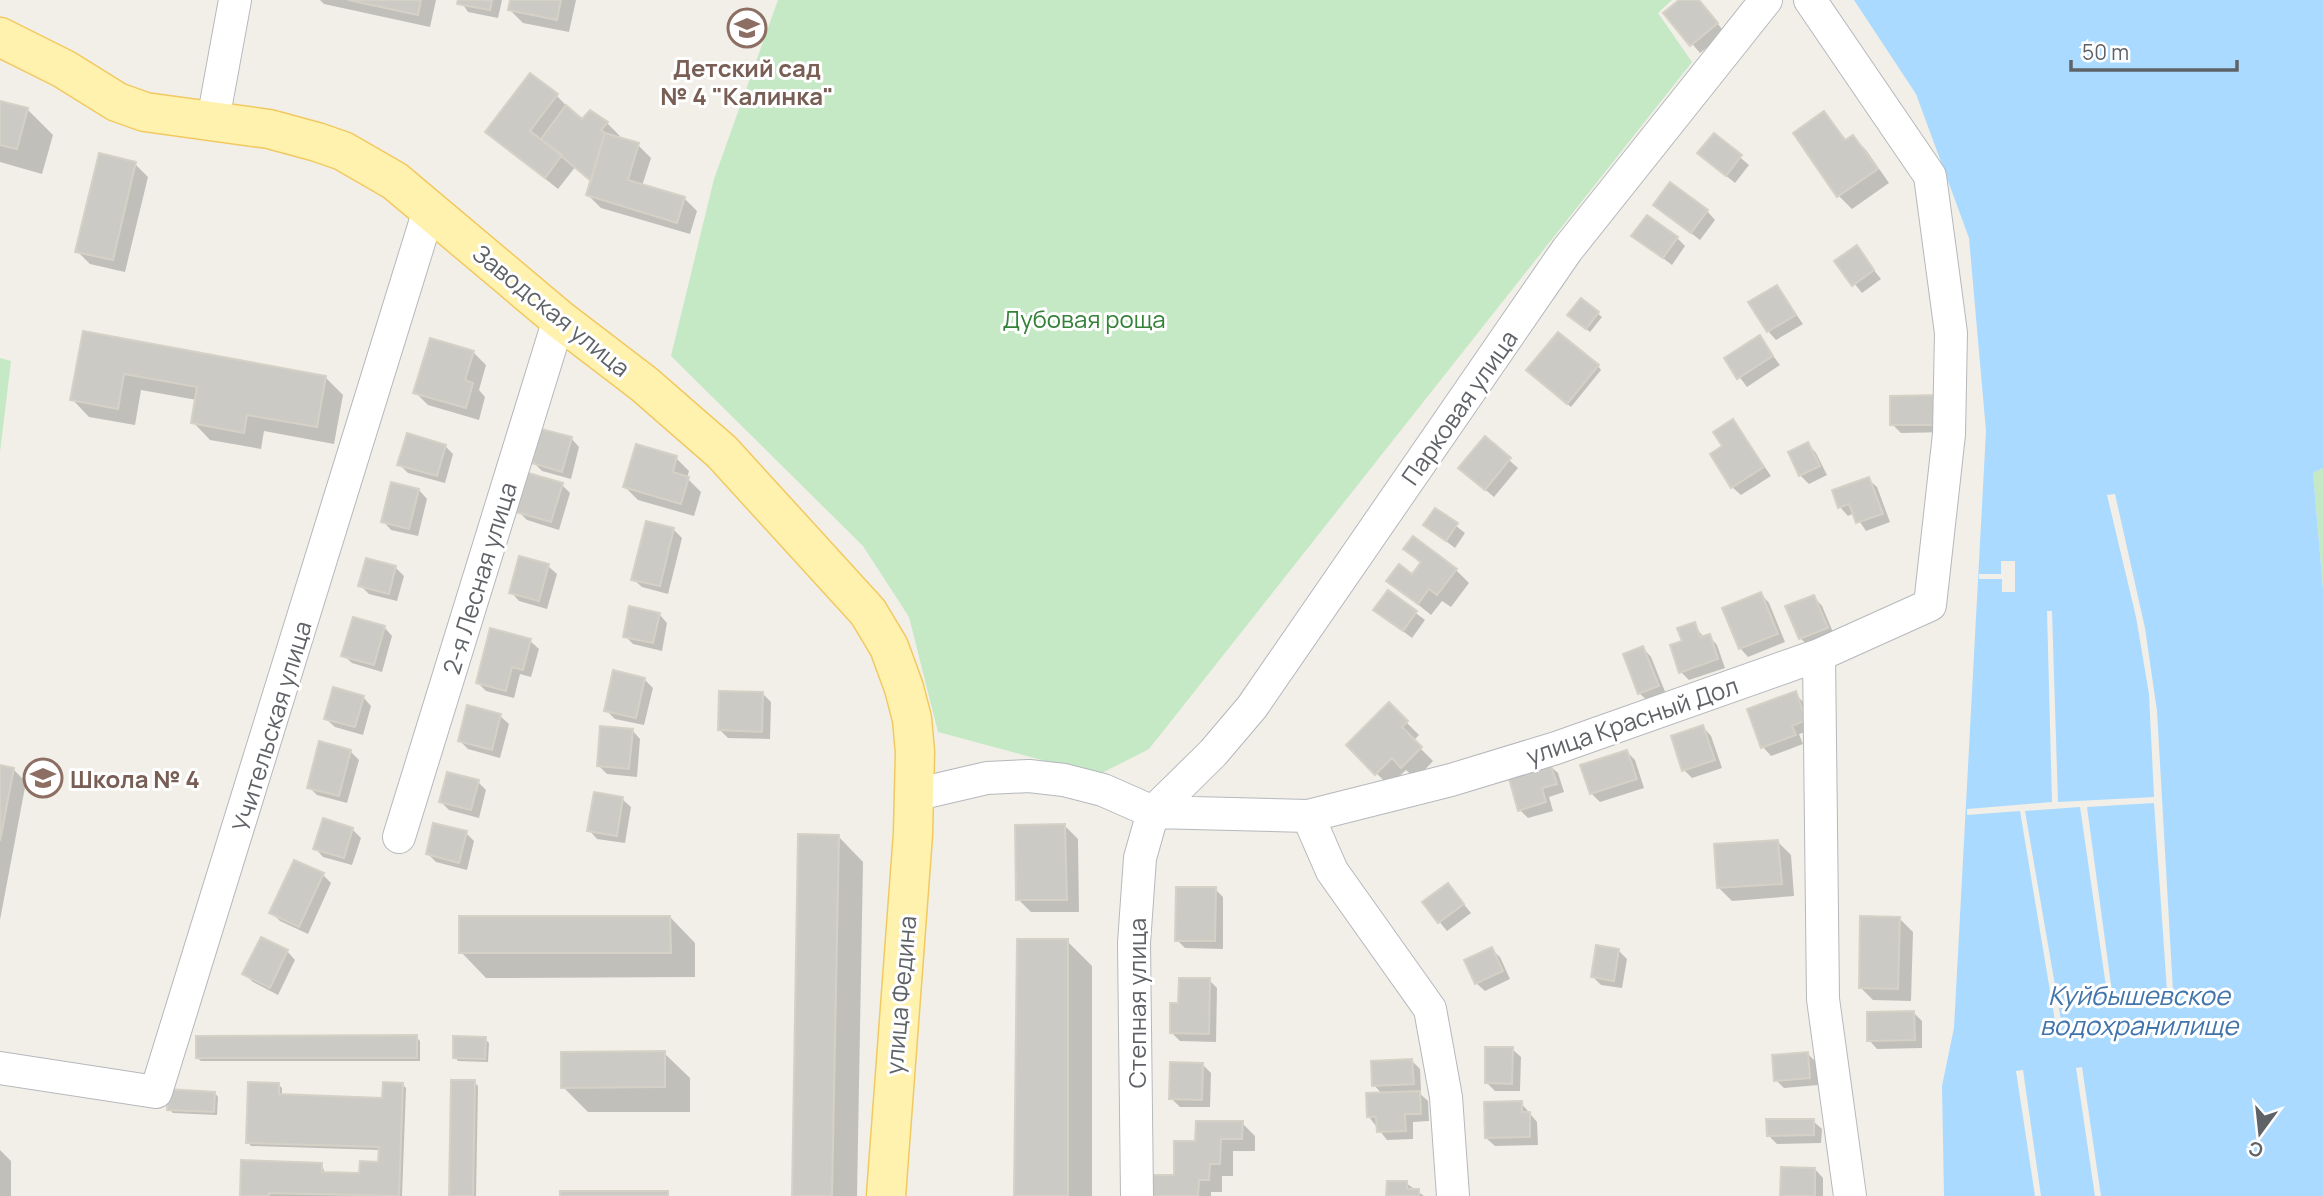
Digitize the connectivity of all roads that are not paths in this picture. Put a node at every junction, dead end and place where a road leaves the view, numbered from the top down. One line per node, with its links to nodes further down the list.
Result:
1 (235, 0): 5 (street)
2 (1766, 0): 10 (street, Парковая улица)
3 (1810, 0): 8 (street, улица Красный Дол)
4 (0, 37): 5 (main road, Заводская улица)
5 (213, 120): 6 (main road, Заводская улица)
6 (429, 210): 7 (main road, Заводская улица); 13 (street, Учительская улица)
7 (559, 319): 9 (main road, Заводская улица); 12 (street, 2-я Лесная улица)
8 (1818, 656): 11 (street, улица Красный Дол); 17 (street)
9 (914, 795): 10 (street, улица Красный Дол); 14 (main road, улица Федина)
10 (1153, 812): 11 (street, улица Красный Дол); 15 (street, Степная улица)
11 (1308, 816): 16 (street)
12 (399, 837)
13 (0, 1068)
14 (886, 1196)
15 (1137, 1196)
16 (1453, 1196)
17 (1850, 1196)

